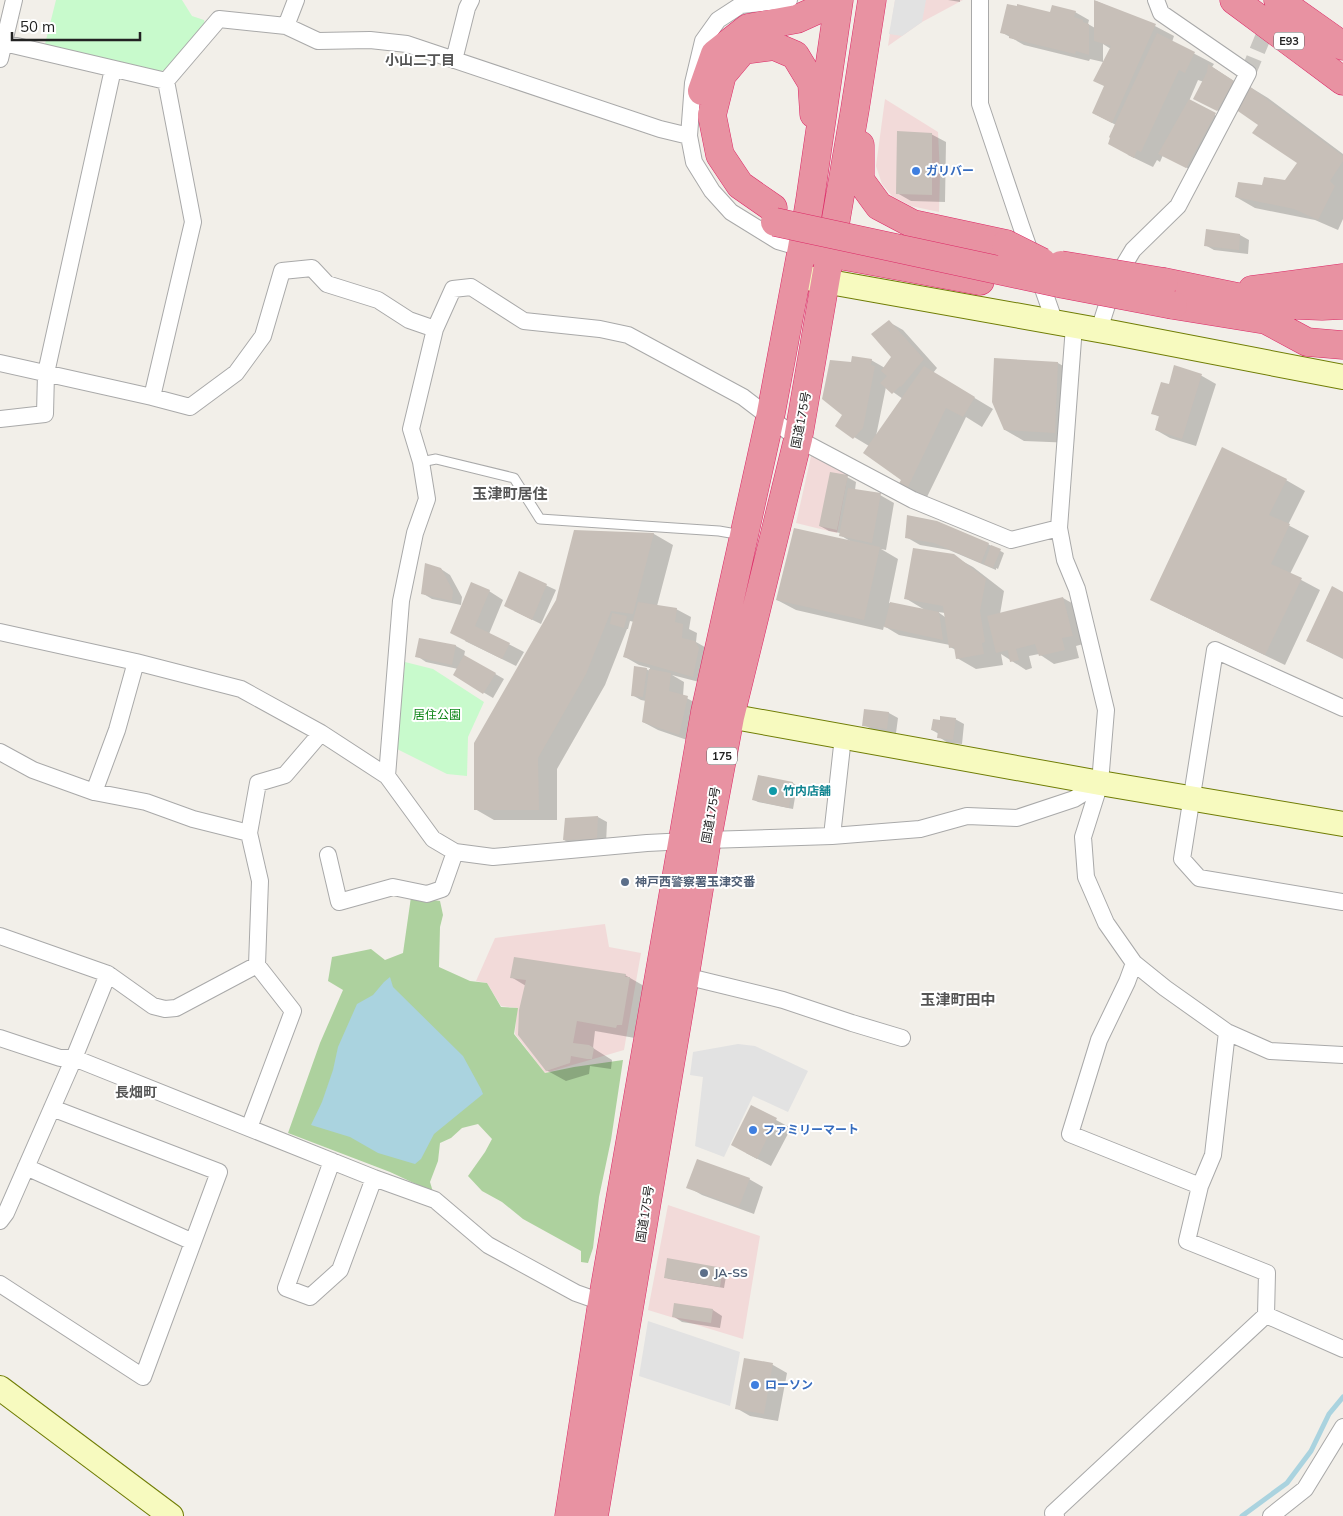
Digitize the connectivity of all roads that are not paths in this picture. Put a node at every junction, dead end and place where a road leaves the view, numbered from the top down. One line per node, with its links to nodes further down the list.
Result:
1 (14, 0): 13 (street)
2 (296, 0): 12 (street)
3 (471, 0): 16 (street)
4 (789, 0): 11 (street)
5 (839, 0): 24 (highway, 国道175号 / 175); 25 (highway)
6 (872, 0): 22 (highway, 国道175号 / 175)
7 (980, 0): 38 (street)
8 (1156, 0): 40 (street)
9 (1234, 0): 17 (highway, E93)
10 (1278, 0): 14 (highway, E93)
11 (742, 2): 23 (street)
12 (286, 26): 16 (street); 19 (street)
13 (4, 43): 15 (street); 18 (street)
14 (1343, 46)
15 (0, 59)
16 (454, 60): 23 (street)
17 (1314, 60): 20 (highway, E93); 21 (highway)
18 (113, 69): 19 (street); 43 (street)
19 (166, 81): 45 (street)
20 (1343, 81)
21 (1343, 101)
22 (855, 109): 27 (highway, 国道175号 / 175); 28 (highway, bridge)
23 (689, 136): 26 (street)
24 (810, 200): 25 (highway); 26 (highway, 国道175号 / 175)
25 (774, 215): 28 (highway, bridge); 32 (highway, bridge)
26 (802, 248): 27 (highway); 29 (highway, 国道175号 / 175)
27 (830, 253): 31 (highway, 国道175号 / 175); 32 (highway, bridge)
28 (1042, 262): 33 (highway, bridge)
29 (796, 276): 31 (street); 46 (highway, 国道175号 / 175)
30 (1343, 278): 34 (highway)
31 (825, 281): 38 (street); 48 (highway, 国道175号 / 175)
32 (1063, 284): 33 (highway, bridge)
33 (1168, 293): 34 (highway); 36 (highway)
34 (1226, 293): 35 (highway)
35 (1343, 305)
36 (1268, 321): 37 (highway); 41 (highway)
37 (1343, 322)
38 (1065, 325): 40 (street); 50 (street)
39 (436, 329): 45 (street); 46 (street); 49 (street)
40 (1099, 330): 44 (street)
41 (1343, 344)
42 (0, 363): 43 (street)
43 (46, 373): 45 (street); 47 (street)
44 (1343, 377)
45 (152, 397)
46 (770, 418): 48 (street); 51 (highway, 国道175号 / 175)
47 (0, 419)
48 (798, 439): 50 (street); 55 (highway, 国道175号 / 175)
49 (421, 462): 51 (lane); 59 (street)
50 (1059, 528): 60 (street)
51 (743, 536): 55 (highway, 国道175号 / 175)
52 (0, 632): 53 (street)
53 (136, 662): 56 (street); 61 (street)
54 (1343, 708): 62 (street)
55 (717, 714): 57 (street); 66 (highway, 国道175号 / 175)
56 (320, 733): 59 (street); 64 (street)
57 (844, 737): 60 (street); 65 (street)
58 (0, 752): 61 (street)
59 (387, 776): 67 (street)
60 (1100, 783): 62 (street); 65 (street); 71 (street)
61 (94, 792): 64 (street)
62 (1191, 798): 63 (street); 69 (street)
63 (1343, 824)
64 (248, 833): 72 (street)
65 (832, 836): 66 (street)
66 (694, 841): 67 (street); 74 (highway, 国道175号 / 175); 89 (highway, 国道175号 / 175)
67 (455, 852): 68 (street)
68 (328, 855)
69 (1343, 902)
70 (0, 936): 73 (street)
71 (1134, 963): 75 (street); 85 (street)
72 (256, 964): 73 (street); 81 (street)
73 (108, 974): 79 (street)
74 (685, 976): 77 (street); 90 (highway, 国道175号 / 175)
75 (1227, 1032): 78 (street); 85 (street)
76 (0, 1038): 79 (street)
77 (902, 1038)
78 (1343, 1056)
79 (74, 1058): 80 (street); 81 (street)
80 (52, 1108): 83 (street); 87 (street)
81 (248, 1128): 82 (street)
82 (332, 1161): 84 (street); 84 (street)
83 (26, 1167): 86 (street); 87 (street)
84 (374, 1178): 89 (street)
85 (1200, 1186): 91 (street)
86 (0, 1221)
87 (193, 1242): 88 (street)
88 (0, 1284)
89 (602, 1303): 90 (street); 96 (highway, 国道175号 / 175)
90 (629, 1311): 97 (highway, 国道175号 / 175)
91 (1266, 1315): 92 (street); 98 (street)
92 (1343, 1349)
93 (0, 1388): 95 (street)
94 (1343, 1427): 99 (street)
95 (171, 1516)
96 (568, 1516)
97 (594, 1516)
98 (1056, 1516)
99 (1271, 1516)

